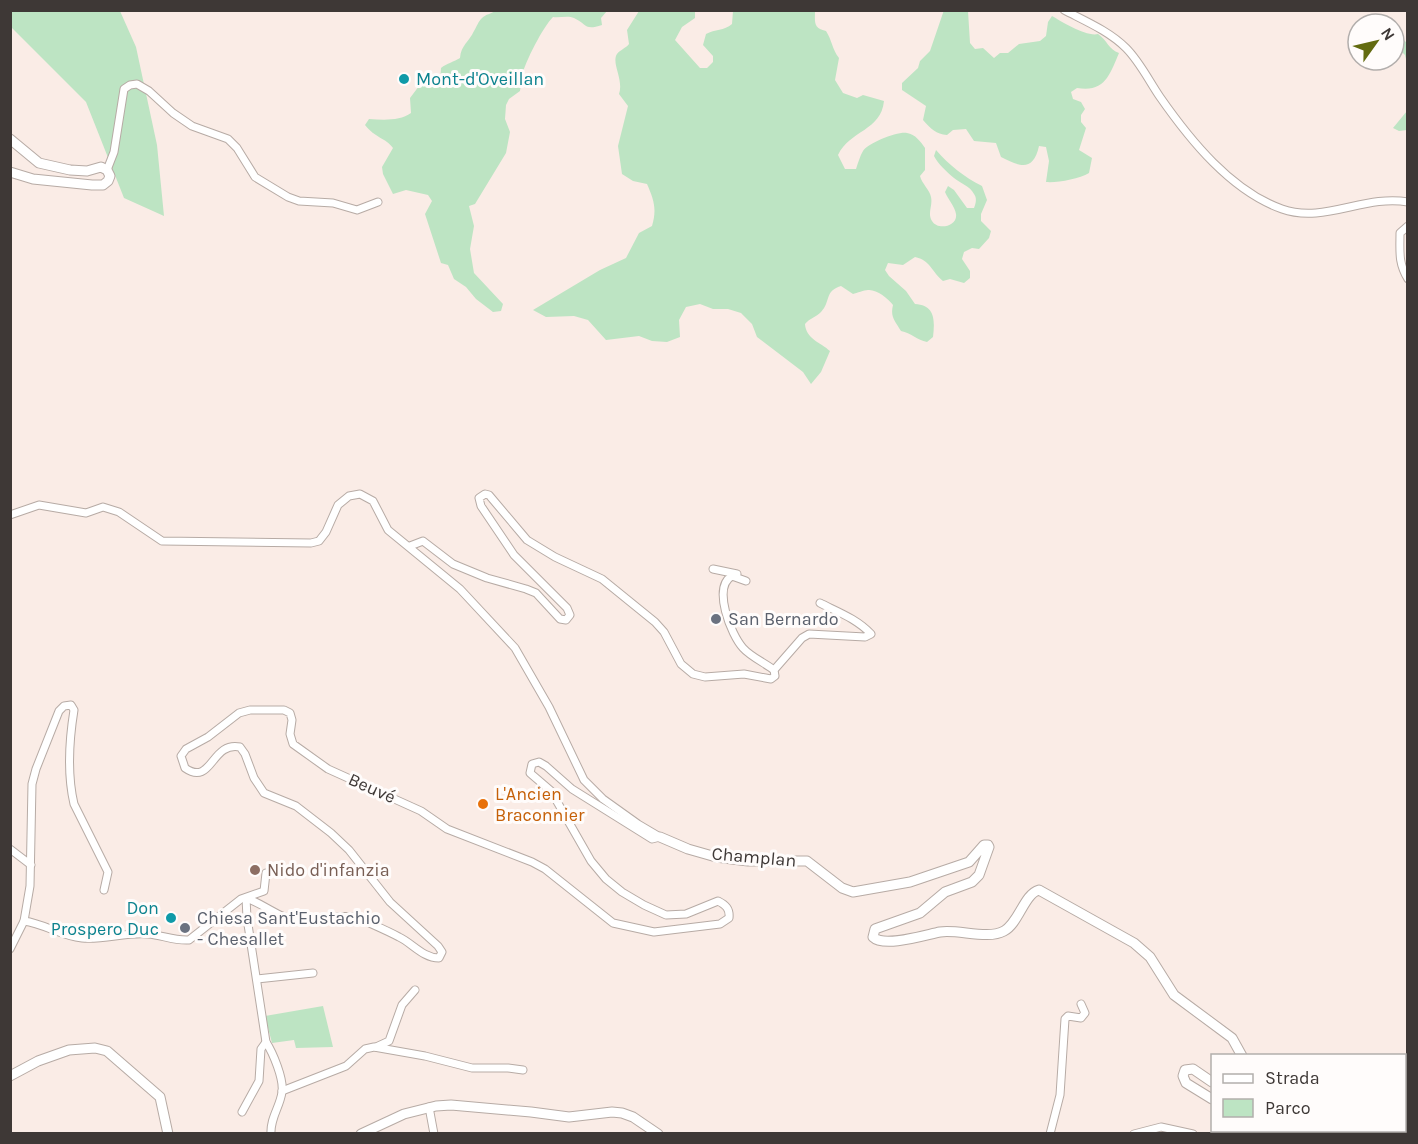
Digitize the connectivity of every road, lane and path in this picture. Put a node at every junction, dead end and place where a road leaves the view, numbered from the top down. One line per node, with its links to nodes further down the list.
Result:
1 (1064, 10): 6 (street)
2 (10, 139): 3 (street)
3 (107, 170): 4 (street); 5 (street)
4 (10, 172)
5 (378, 202)
6 (1407, 202)
7 (1407, 226): 8 (street)
8 (1407, 279)
9 (10, 515): 10 (street)
10 (410, 546): 13 (street); 14 (street)
11 (713, 569): 13 (street)
12 (820, 603): 13 (street)
13 (774, 670)
14 (660, 837): 19 (street, Beuvé); 30 (street, Champlan)
15 (10, 849): 16 (street)
16 (31, 865): 18 (street); 20 (street)
17 (266, 873): 19 (street)
18 (104, 890)
19 (246, 898): 20 (street); 25 (street)
20 (24, 921): 22 (street)
21 (10, 927): 22 (street)
22 (16, 937): 23 (street)
23 (10, 949)
24 (313, 973): 25 (street)
25 (257, 979): 28 (street)
26 (415, 990): 29 (street)
27 (1081, 1004): 43 (street)
28 (266, 1042): 34 (street); 37 (street)
29 (374, 1047): 31 (street); 34 (street)
30 (1241, 1054)
31 (523, 1071)
32 (10, 1076): 38 (street)
33 (1211, 1081): 35 (street)
34 (282, 1091): 39 (street)
35 (1211, 1098)
36 (429, 1107): 40 (street); 41 (street); 42 (street)
37 (242, 1112)
38 (168, 1134)
39 (271, 1134)
40 (361, 1134)
41 (434, 1134)
42 (658, 1134)
43 (1050, 1134)
44 (1134, 1134): 45 (street)
45 (1193, 1134)

